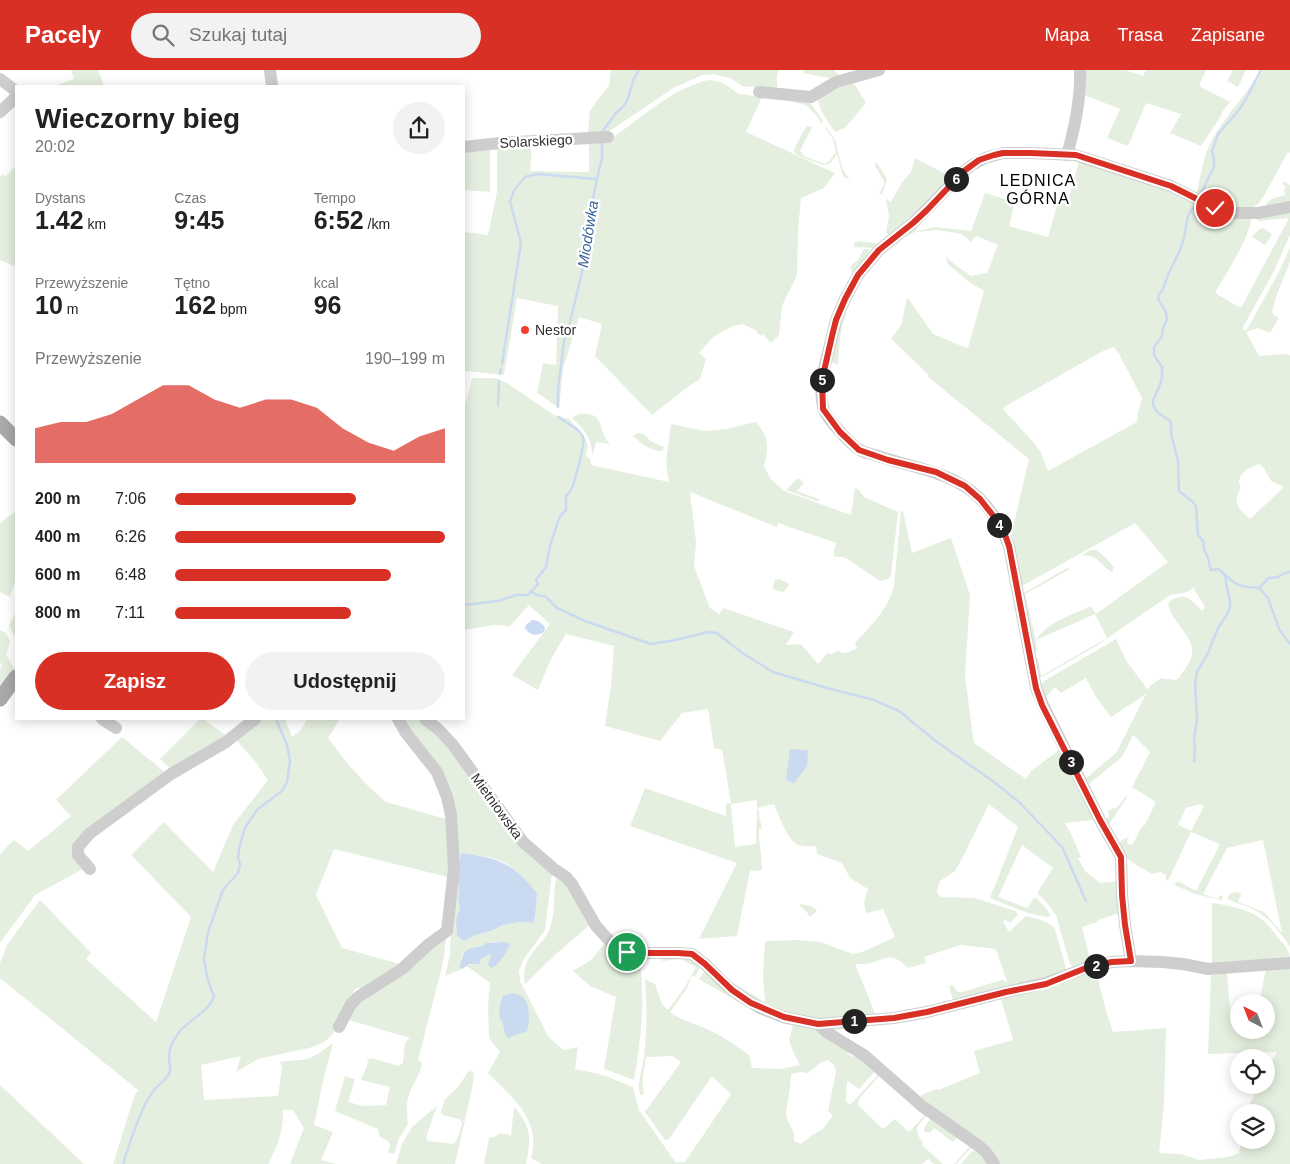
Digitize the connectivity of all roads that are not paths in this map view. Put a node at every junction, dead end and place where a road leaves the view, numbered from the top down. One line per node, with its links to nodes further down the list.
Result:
1 (270, 70): 5 (street)
2 (880, 70): 7 (street)
3 (1080, 70): 12 (street)
4 (0, 79): 6 (street)
5 (272, 85)
6 (15, 90)
7 (759, 92)
8 (15, 98): 9 (street)
9 (0, 112)
10 (608, 137): 11 (street, Solarskiego)
11 (465, 148)
12 (1067, 155): 13 (street); 24 (street)
13 (1290, 207)
14 (0, 423): 15 (main road)
15 (15, 438)
16 (15, 678): 17 (main road)
17 (0, 699)
18 (104, 720): 22 (street)
19 (254, 720): 23 (street)
20 (399, 720): 27 (street)
21 (427, 720): 26 (street, Mietniowska)
22 (116, 728)
23 (90, 869)
24 (1131, 961): 25 (street); 26 (street)
25 (1290, 963)
26 (818, 1024): 28 (street)
27 (339, 1027)
28 (994, 1164)

